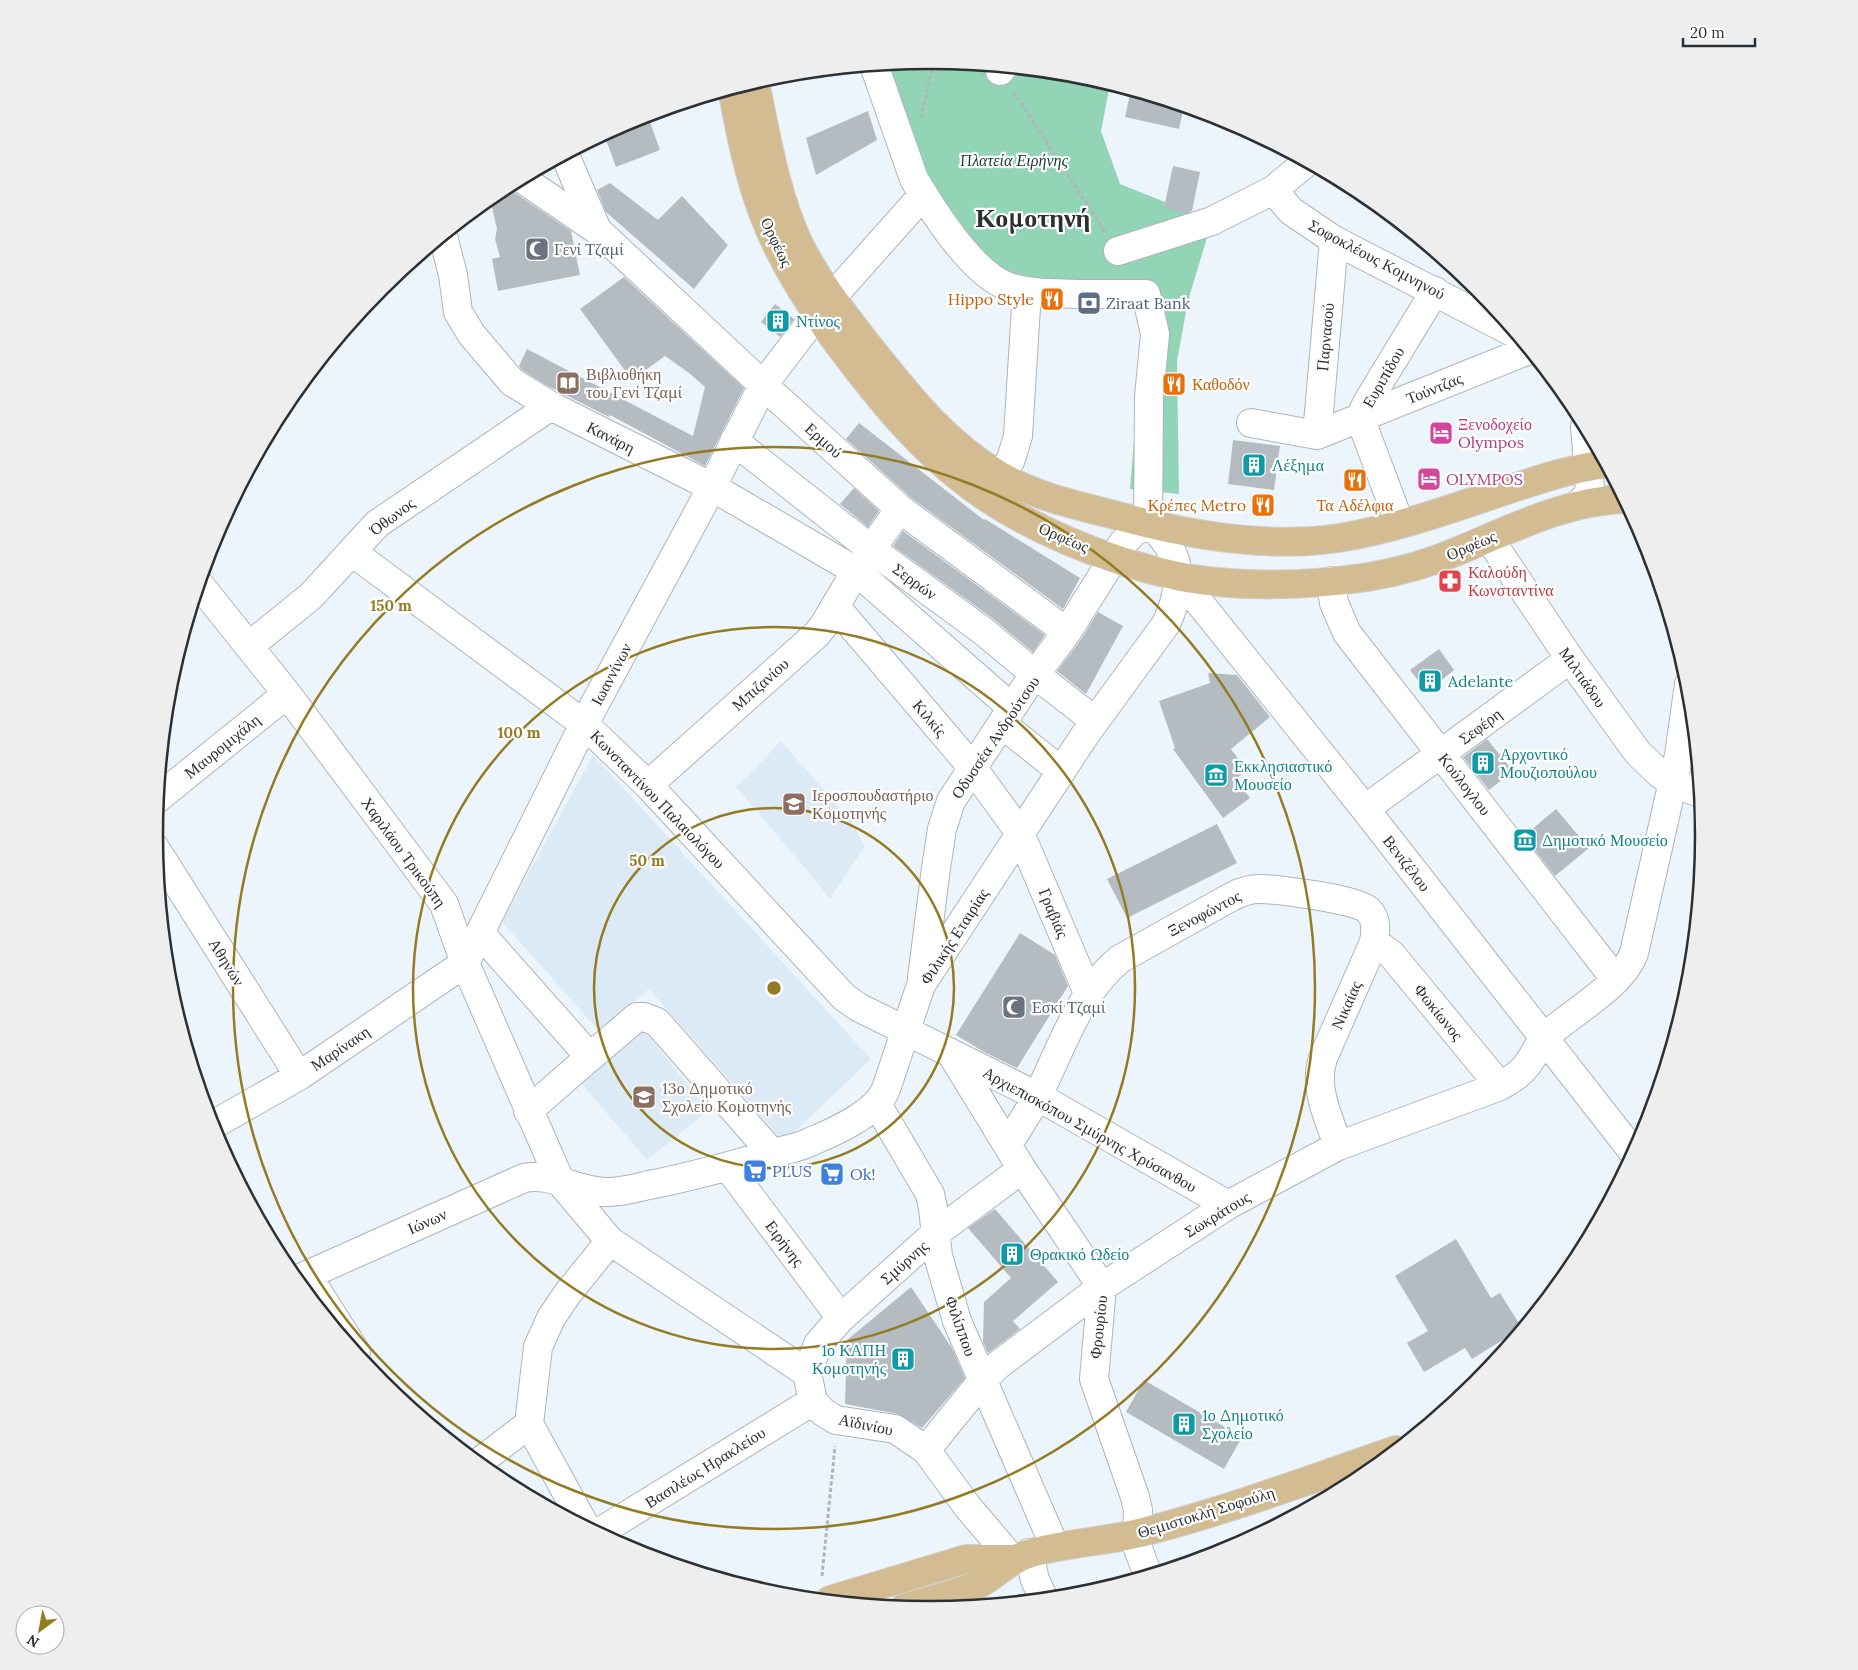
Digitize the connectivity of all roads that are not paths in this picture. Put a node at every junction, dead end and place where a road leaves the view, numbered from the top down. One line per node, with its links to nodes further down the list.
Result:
1 (876, 70): 8 (street)
2 (757, 89): 16 (main road, Ορφέως)
3 (733, 94): 16 (main road, Ορφέως)
4 (567, 160): 9 (street, Ερμού)
5 (1302, 166): 7 (street)
6 (528, 183): 9 (street, Ερμού)
7 (1273, 190): 10 (street, Σοφοκλέους Κομνηνού); 12 (street)
8 (924, 195): 13 (street); 16 (street, Ιωαννίνων)
9 (598, 230): 19 (street, Ερμού)
10 (1334, 240): 14 (street, Σοφοκλέους Κομνηνού); 23 (street, Παρνασού)
11 (445, 242): 20 (street, Κανάρη)
12 (1118, 251)
13 (1027, 291): 27 (street); 32 (street)
14 (1434, 291): 15 (street, Σοφοκλέους Κομνηνού); 21 (street, Ευριπίδου)
15 (1467, 294): 17 (street, Σοφοκλέους Κομνηνού)
16 (824, 306): 19 (street, Ιωαννίνων); 27 (main road, Ορφέως); 36 (main road, Ορφέως)
17 (1488, 311)
18 (1523, 352): 21 (street, Τούντζας)
19 (763, 385): 24 (street, Ιωαννίνων); 31 (street, Ερμού)
20 (551, 406): 28 (street, Κανάρη); 35 (street, Όθωνος)
21 (1360, 418): 23 (street, Τούντζας); 33 (street, Ευριπίδου)
22 (1251, 423): 23 (street)
23 (1317, 435)
24 (734, 441): 28 (street, Ιωαννίνων); 37 (street, Σερρών)
25 (1593, 452): 26 (street)
26 (1597, 465): 30 (street); 33 (main road, Ορφέως)
27 (1000, 476): 32 (main road, Ορφέως)
28 (712, 488): 37 (street, Κανάρη); 50 (street, Ιωαννίνων)
29 (1618, 499): 30 (main road, Ορφέως)
30 (1575, 506): 34 (main road, Ορφέως)
31 (900, 509): 37 (street, Μπιζανίου); 42 (street, Ερμού)
32 (1148, 524): 33 (main road, Ορφέως); 36 (street, Οδυσσέα Ανδρούτσου); 38 (street, Φιλικής Εταιρίας)
33 (1400, 524)
34 (1489, 538): 39 (main road, Ορφέως); 44 (street, Μιλτιάδου)
35 (352, 552): 43 (street, Όθωνος); 50 (street, Κωνσταντίνου Παλαιολόγου)
36 (1114, 557): 38 (main road, Ορφέως); 42 (street, Οδυσσέα Ανδρούτσου)
37 (864, 560): 41 (street, Μπιζανίου); 45 (street, Σερρών); 48 (street)
38 (1178, 576): 39 (main road, Ορφέως); 49 (street, Φιλικής Εταιρίας); 58 (street, Βενιζέλου)
39 (1331, 581): 51 (street, Κούλογλου)
40 (203, 589): 43 (street, Χαριλάου Τρικούπη)
41 (836, 606): 52 (street, Κιλκίς); 55 (street, Μπιζανίου)
42 (1067, 632): 45 (street, Οδυσσέα Ανδρούτσου)
43 (249, 646): 46 (street, Χαριλάου Τρικούπη)
44 (1570, 659): 51 (street, Σεφέρη); 54 (street, Μιλτιάδου)
45 (1036, 675): 48 (street, Οδυσσέα Ανδρούτσου); 49 (street, Σερρών)
46 (287, 694): 57 (street, Μαυρομιχάλη); 64 (street, Χαριλάου Τρικούπη)
47 (1685, 713): 54 (street, Σωκράτους)
48 (1007, 716): 52 (street, Οδυσσέα Ανδρούτσου); 53 (street)
49 (1095, 721): 53 (street, Φιλικής Εταιρίας)
50 (584, 724): 55 (street, Κωνσταντίνου Παλαιολόγου); 62 (street, Ιωαννίνων)
51 (1442, 754): 58 (street, Σεφέρη); 65 (street, Κούλογλου)
52 (972, 767): 59 (street, Κιλκίς); 66 (street, Οδυσσέα Ανδρούτσου)
53 (1061, 771): 59 (street, Φιλικής Εταιρίας)
54 (1673, 783): 56 (street, Μιλτιάδου); 65 (street, Σωκράτους)
55 (648, 785): 68 (street, Κωνσταντίνου Παλαιολόγου)
56 (1694, 791)
57 (164, 793)
58 (1365, 809): 69 (street, Βενιζέλου)
59 (1020, 832): 66 (street, Φιλικής Εταιρίας); 67 (street, Γραβιάς)
60 (164, 862): 72 (street, Αθηνών)
61 (1324, 897): 63 (street, Νικαίας); 67 (street, Ξενοφώντος)
62 (480, 932): 64 (street, Ιωαννίνων); 71 (street)
63 (1374, 942): 73 (street, Φωκίωνος); 79 (street, Νικαίας)
64 (465, 963): 72 (street, Μαρίνακη); 76 (street, Χαριλάου Τρικούπη)
65 (1616, 980): 69 (street, Σωκράτους)
66 (921, 984): 68 (street, Φιλικής Εταιρίας)
67 (1088, 993): 74 (street)
68 (905, 1030): 70 (street, Κωνσταντίνου Παλαιολόγου); 75 (street, Φιλικής Εταιρίας)
69 (1544, 1038): 73 (street, Σωκράτους); 80 (street, Βενιζέλου)
70 (952, 1055): 74 (street, Αρχιεπισκόπου Σμύρνης Χρύσανθου); 78 (street, Φρουρίου)
71 (590, 1057): 76 (street); 81 (street)
72 (298, 1076): 77 (street, Μαρίνακη)
73 (1500, 1086): 79 (street, Σωκράτους)
74 (1037, 1096): 78 (street); 85 (street, Αρχιεπισκόπου Σμύρνης Χρύσανθου)
75 (877, 1104): 81 (street, Φιλικής Εταιρίας); 86 (street, Φιλίππου)
76 (528, 1111): 84 (street, Χαριλάου Τρικούπη)
77 (219, 1122)
78 (1008, 1144): 83 (street, Φρουρίου)
79 (1338, 1146): 85 (street, Σωκράτους)
80 (1629, 1146)
81 (772, 1153): 82 (street, Φιλικής Εταιρίας)
82 (728, 1167): 84 (street, Φιλικής Εταιρίας); 90 (street, Ειρήνης)
83 (1022, 1169): 86 (street, Σμύρνης); 89 (street, Φρουρίου)
84 (561, 1182): 87 (street, Χαριλάου Τρικούπη); 88 (street, Ιώνων)
85 (1228, 1205): 89 (street, Σωκράτους)
86 (936, 1233): 90 (street, Σμύρνης); 92 (street, Φιλίππου)
87 (610, 1241): 91 (street); 94 (street)
88 (303, 1276)
89 (1102, 1287): 92 (street, Σωκράτους); 100 (street, Φρουρίου)
90 (841, 1318): 91 (street, Σμύρνης)
91 (807, 1373): 93 (street)
92 (982, 1381): 95 (street, Σωκράτους); 101 (street, Φιλίππου)
93 (812, 1401): 95 (street, Αϊδινίου); 99 (street, Βασιλέως Ηρακλείου)
94 (529, 1424): 97 (street); 98 (street)
95 (926, 1450): 102 (street, Αϊδινίου)
96 (1375, 1457): 100 (main road, Θεμιστοκλή Σοφούλη)
97 (484, 1458)
98 (580, 1517)
99 (605, 1529)
100 (1136, 1534): 101 (main road, Θεμιστοκλή Σοφούλη); 103 (street, Φρουρίου)
101 (1055, 1547): 102 (main road, Θεμιστοκλή Σοφούλη)
102 (1021, 1556): 104 (main road); 105 (street); 106 (main road)
103 (1146, 1570)
104 (826, 1590)
105 (1041, 1593)
106 (927, 1601)

